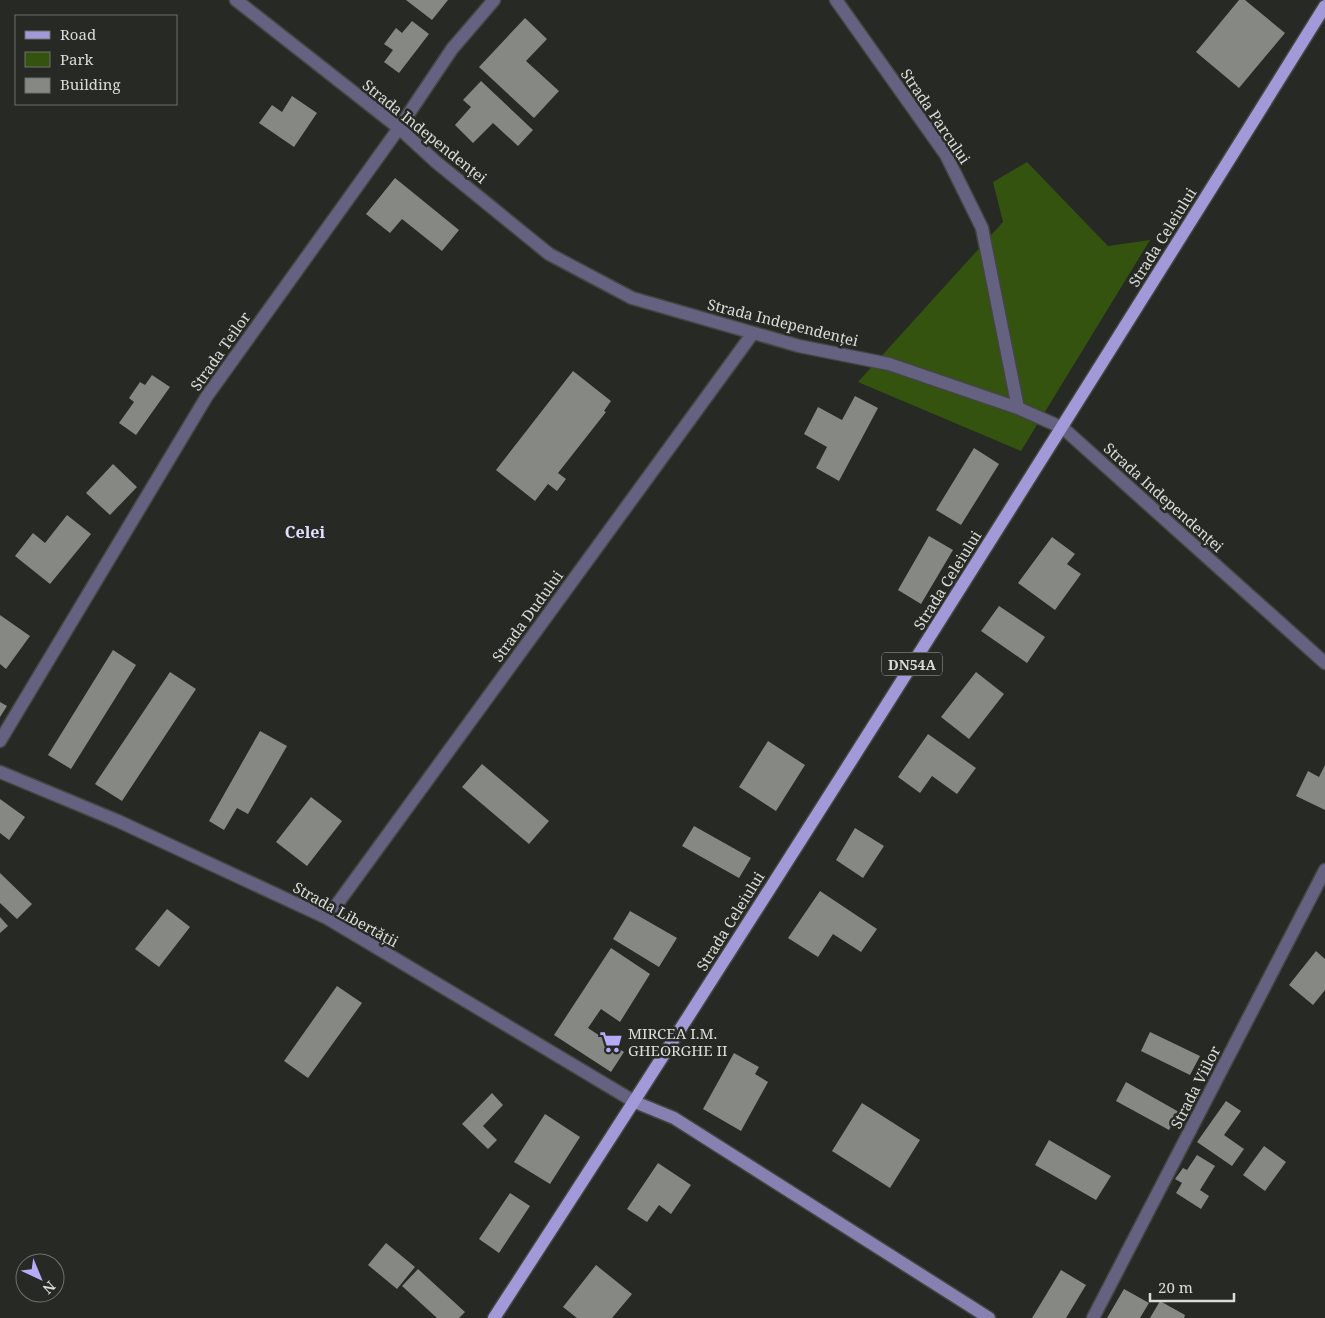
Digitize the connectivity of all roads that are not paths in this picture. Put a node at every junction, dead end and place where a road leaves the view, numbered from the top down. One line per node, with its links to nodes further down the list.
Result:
1 (236, 0): 5 (street, Strada Independenței)
2 (494, 0): 5 (street, Strada Teilor)
3 (836, 0): 7 (street, Strada Parcului)
4 (1325, 6): 8 (main road, Strada Celeiului / DN54A)
5 (399, 128): 6 (street, Strada Independenței); 10 (street, Strada Teilor)
6 (754, 333): 7 (street, Strada Independenței); 13 (street, Strada Dudului)
7 (1018, 408): 8 (street, Strada Independenței)
8 (1063, 428): 9 (street, Strada Independenței); 14 (main road, Strada Celeiului / DN54A)
9 (1325, 663)
10 (0, 741)
11 (0, 772): 13 (street, Strada Libertății)
12 (1325, 870): 17 (street, Strada Viilor)
13 (326, 918): 14 (street, Strada Libertății)
14 (635, 1102): 15 (main road, Strada Celeiului / DN54A); 16 (main road)
15 (494, 1318)
16 (989, 1318)
17 (1093, 1318)

